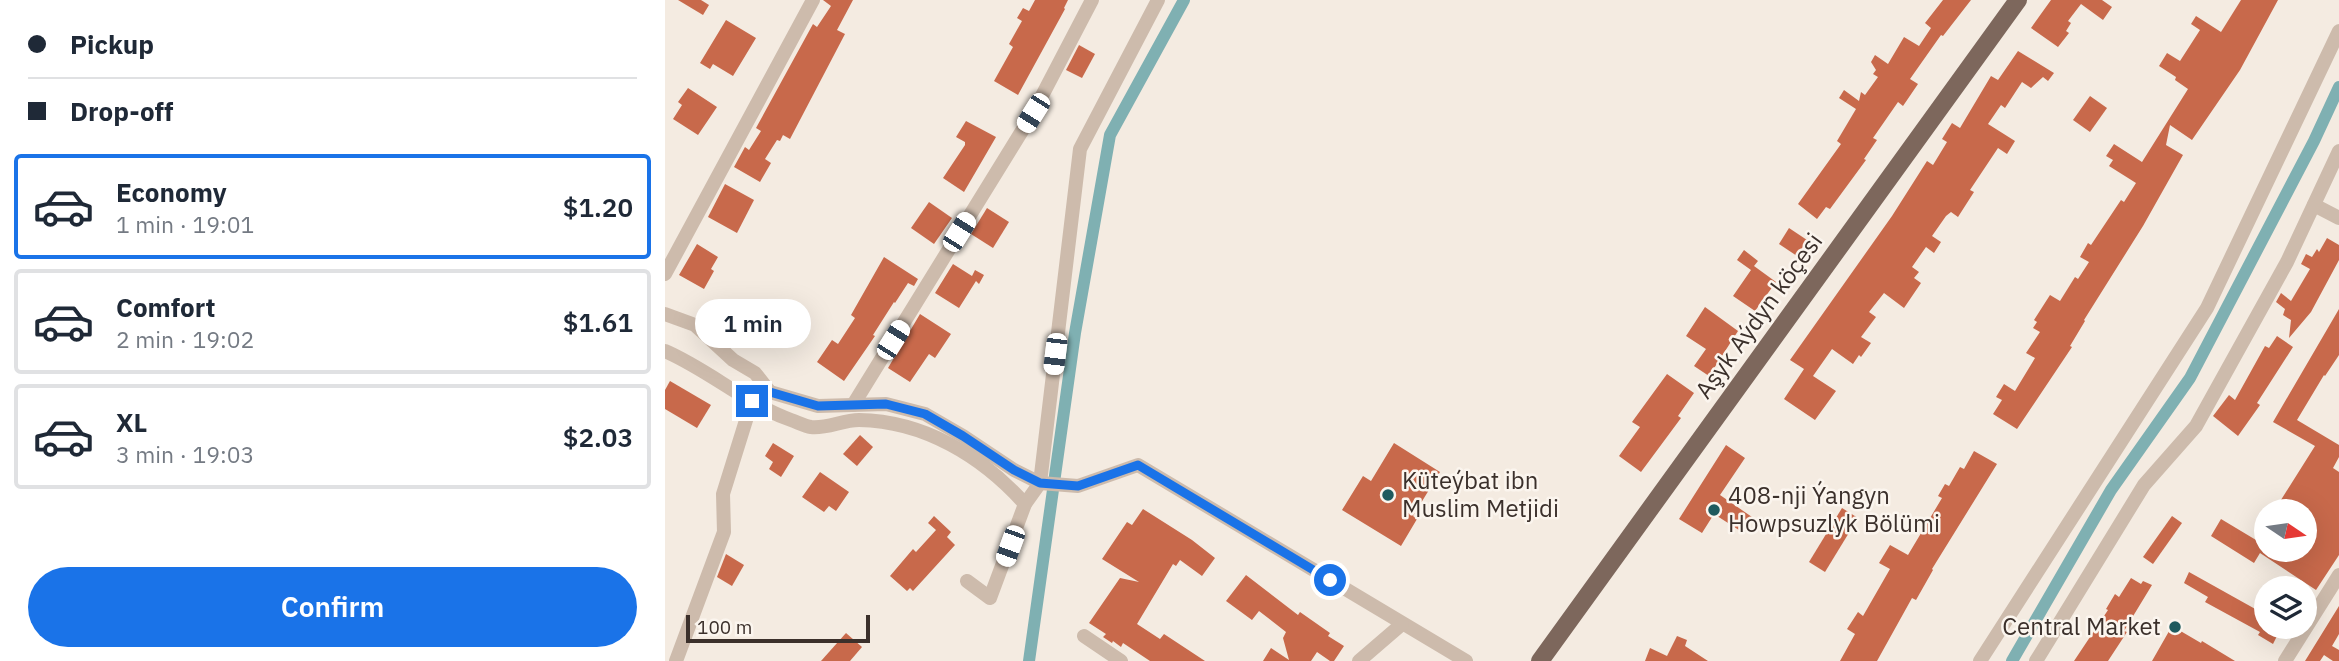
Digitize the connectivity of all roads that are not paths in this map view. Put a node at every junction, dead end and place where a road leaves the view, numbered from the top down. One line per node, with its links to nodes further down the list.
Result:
1 (813, 0): 9 (street)
2 (1092, 0): 14 (street)
3 (1158, 0): 15 (street)
4 (2018, 0): 25 (main road, Aşyk Aýdyn köçesi)
5 (2339, 31): 26 (street)
6 (2339, 151): 7 (street)
7 (2314, 205): 8 (street); 27 (street)
8 (2339, 218)
9 (665, 274)
10 (665, 314): 12 (street)
11 (665, 351): 13 (street)
12 (770, 392): 13 (street); 14 (street)
13 (752, 401): 16 (street); 21 (street)
14 (853, 404): 15 (street)
15 (1040, 483): 16 (street); 19 (street)
16 (1025, 504): 18 (street)
17 (2339, 575): 28 (street)
18 (967, 581)
19 (1402, 624): 23 (street); 24 (street)
20 (1084, 636): 22 (street)
21 (676, 661)
22 (1121, 661)
23 (1359, 661)
24 (1466, 661)
25 (1540, 661)
26 (1980, 661)
27 (2036, 661)
28 (2285, 661)

